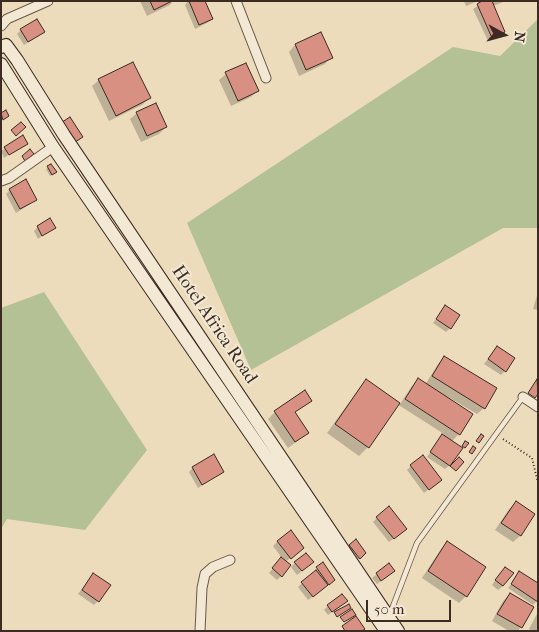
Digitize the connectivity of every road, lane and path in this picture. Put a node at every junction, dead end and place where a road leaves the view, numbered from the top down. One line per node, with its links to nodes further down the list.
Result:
1 (48, 1): 3 (street)
2 (236, 1): 7 (street)
3 (1, 26)
4 (3, 44): 5 (street, Hotel Africa Road)
5 (17, 60): 6 (street); 15 (street, Hotel Africa Road)
6 (2, 66): 8 (street, Hotel Africa Road)
7 (266, 78)
8 (53, 147): 9 (street); 15 (street, Hotel Africa Road)
9 (1, 181)
10 (523, 397): 11 (street); 12 (lane)
11 (538, 407)
12 (495, 434): 13 (path); 15 (lane)
13 (538, 483)
14 (230, 560): 16 (street)
15 (383, 626): 17 (street, Hotel Africa Road)
16 (200, 631)
17 (398, 631)

